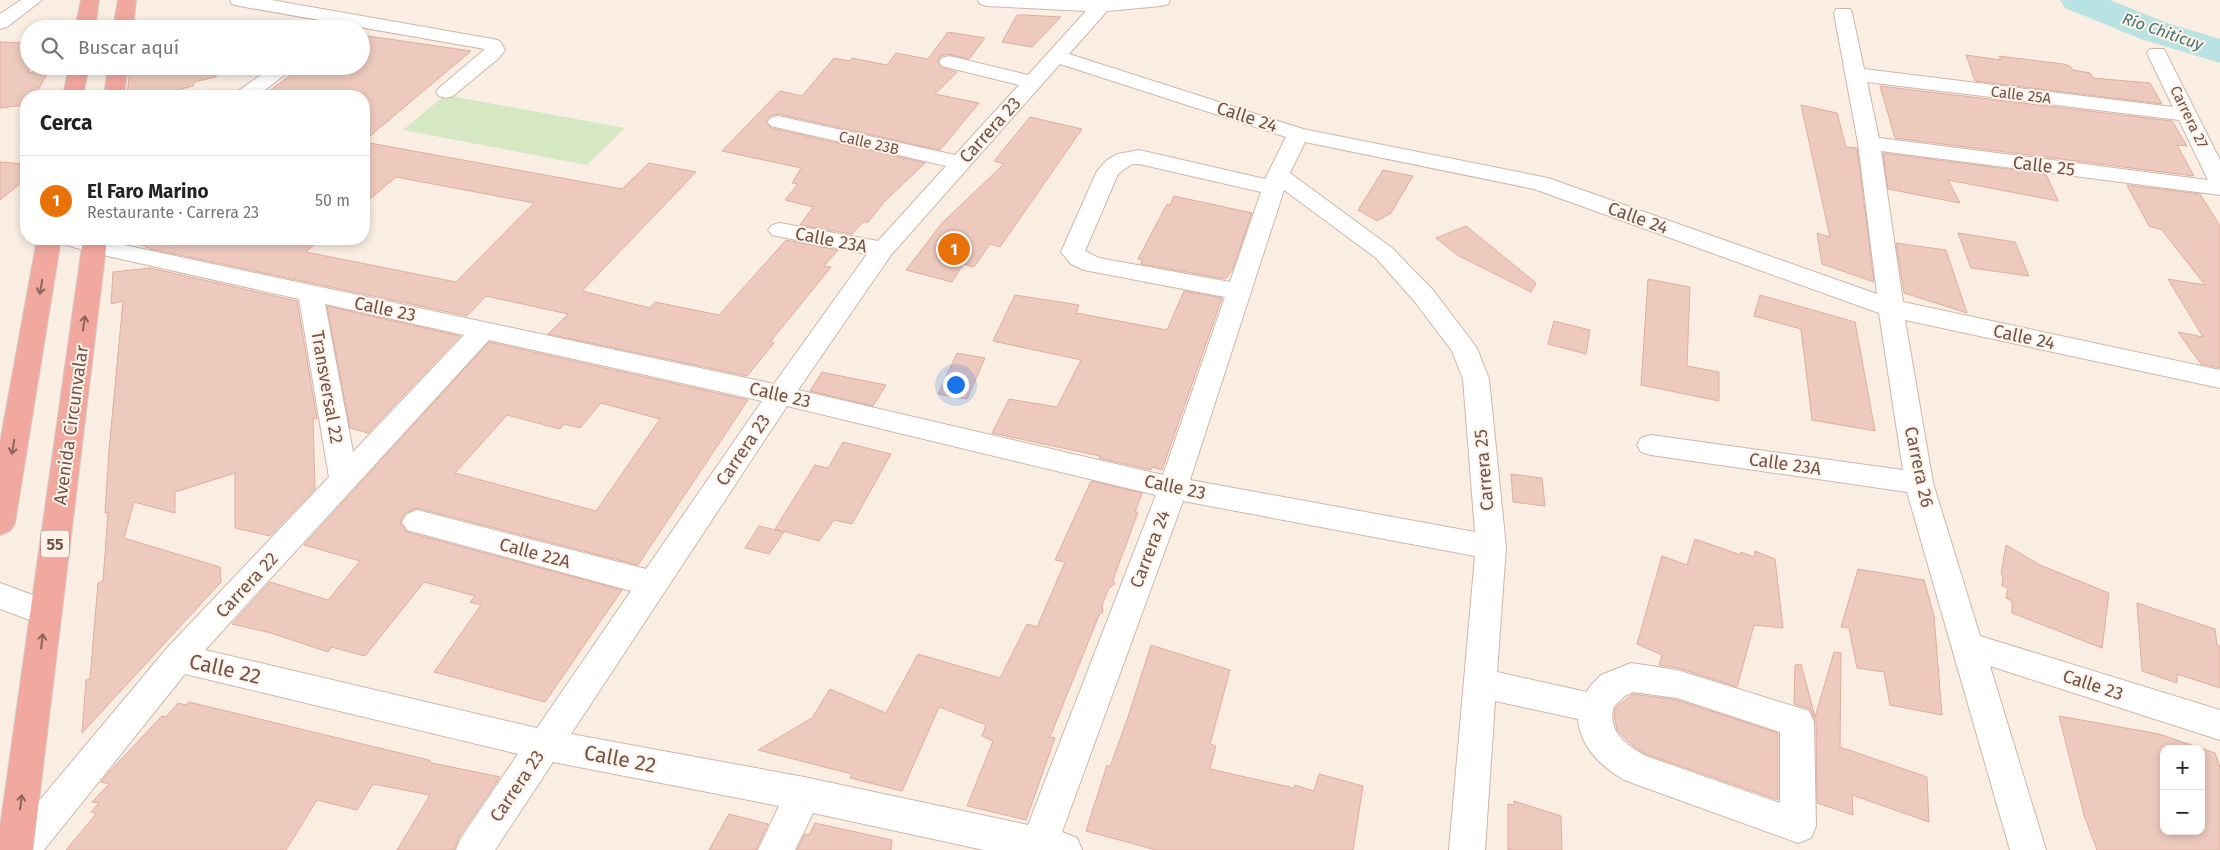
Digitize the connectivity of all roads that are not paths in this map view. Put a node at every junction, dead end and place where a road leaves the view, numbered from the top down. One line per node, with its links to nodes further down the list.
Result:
1 (33, 0): 12 (street)
2 (90, 0): 9 (highway)
3 (127, 0): 10 (highway)
4 (239, 0): 11 (street)
5 (987, 0): 7 (street)
6 (1161, 0): 7 (street)
7 (1101, 6): 15 (street, Carrera 23)
8 (1843, 14): 17 (street, Carrera 26)
9 (87, 20)
10 (124, 20)
11 (326, 20)
12 (0, 23)
13 (370, 28): 25 (street)
14 (2157, 53): 26 (street, Carrera 27)
15 (1056, 56): 21 (street, Carrera 23); 28 (street, Calle 24)
16 (948, 62): 21 (street)
17 (1855, 74): 26 (street, Calle 25A); 29 (street, Carrera 26)
18 (76, 75): 22 (highway)
19 (117, 75): 23 (highway)
20 (273, 75): 24 (street)
21 (1033, 82): 30 (street, Carrera 23)
22 (74, 90)
23 (115, 90)
24 (252, 90)
25 (446, 92)
26 (2188, 115): 32 (street, Carrera 27)
27 (778, 122): 30 (street, Calle 23B)
28 (1298, 134): 31 (street, Carrera 24); 41 (street, Calle 24)
29 (1869, 143): 33 (street, Calle 25); 41 (street, Carrera 26)
30 (960, 164): 38 (street, Carrera 23)
31 (1276, 182): 39 (street, Carrera 24); 39 (street); 51 (street, Carrera 25)
32 (2220, 182)
33 (2220, 188)
34 (780, 230): 38 (street, Calle 23A)
35 (48, 245): 50 (highway, one-way to 50)
36 (87, 245): 54 (highway, Avenida Circunvalar / 55, one-way to 36)
37 (146, 246): 40 (street, Calle 23)
38 (883, 250): 44 (street, Carrera 23)
39 (1239, 292): 48 (street, Carrera 24)
40 (310, 293): 42 (street, Calle 23); 46 (street, Transversal 22)
41 (1891, 308): 43 (street, Calle 24); 47 (street, Carrera 26)
42 (484, 330): 44 (street, Calle 23); 46 (street, Carrera 22)
43 (2220, 379)
44 (780, 394): 48 (street, Calle 23); 52 (street, Carrera 23)
45 (1651, 445): 47 (street, Calle 23A)
46 (344, 480): 56 (street, Carrera 22)
47 (1919, 483): 55 (street, Carrera 26)
48 (1173, 488): 51 (street, Calle 23); 62 (street, Carrera 24)
49 (417, 522): 52 (street, Calle 22A)
50 (0, 523)
51 (1491, 547): 57 (street, Carrera 25)
52 (653, 584): 60 (street, Carrera 23)
53 (0, 596): 54 (street)
54 (46, 613): 63 (highway, Avenida Circunvalar / 55, one-way to 54)
55 (1966, 645): 59 (street, Calle 23); 68 (street, Carrera 26)
56 (178, 658): 60 (street, Calle 22); 64 (street, Carrera 22)
57 (1480, 683): 58 (street); 67 (street, Carrera 25)
58 (1594, 708): 58 (street)
59 (2220, 725)
60 (545, 745): 61 (street, Calle 22); 65 (street, Carrera 23)
61 (804, 794): 62 (street, Calle 22); 66 (street)
62 (1047, 848)
63 (15, 850)
64 (21, 850)
65 (474, 850)
66 (776, 850)
67 (1467, 850)
68 (2028, 850)

